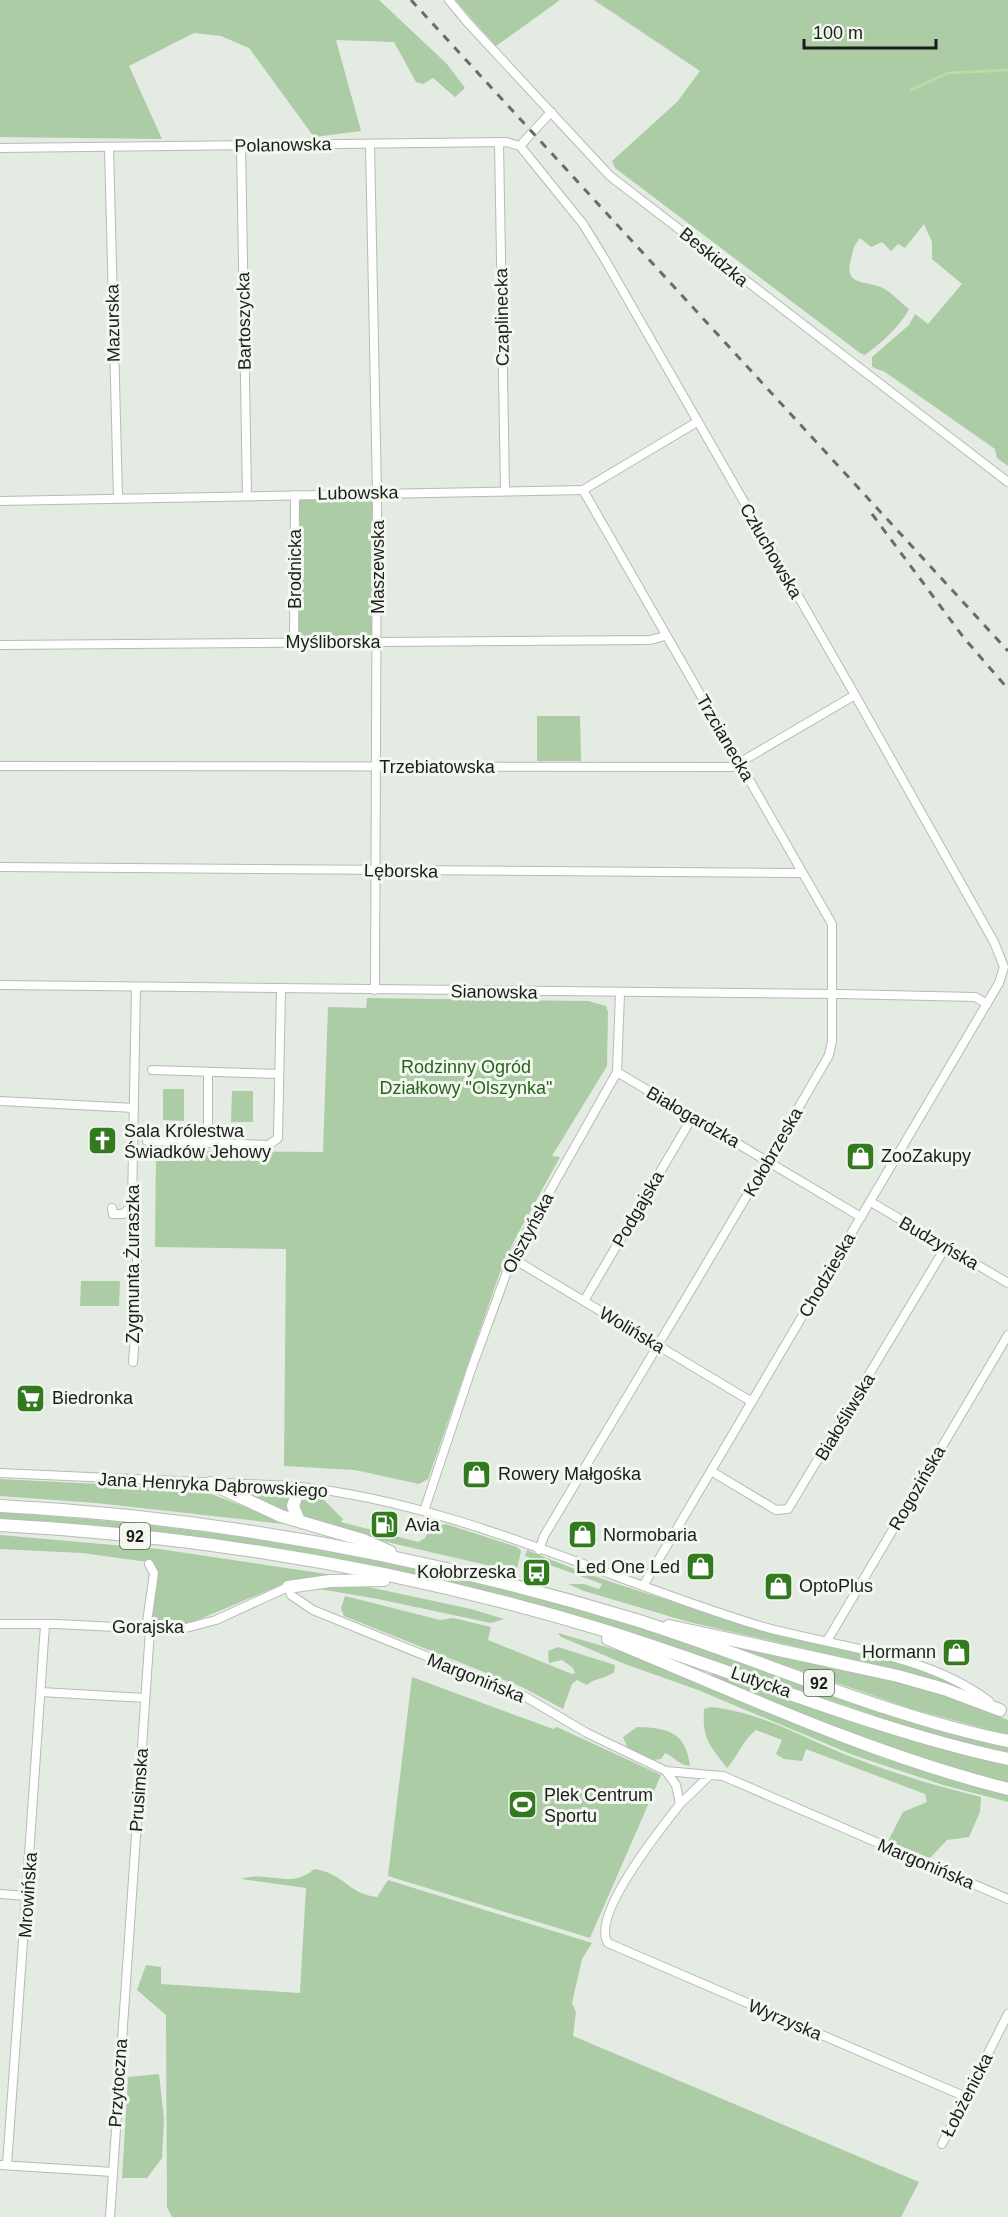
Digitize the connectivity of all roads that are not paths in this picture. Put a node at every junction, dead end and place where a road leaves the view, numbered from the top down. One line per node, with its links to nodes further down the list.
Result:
1 (450, 0): 2 (street, Beskidzka)
2 (551, 112): 6 (street); 10 (street, Beskidzka)
3 (499, 143): 4 (street, Polanowska); 6 (street, Polanowska); 11 (street, Czaplinecka)
4 (370, 144): 5 (street, Polanowska); 13 (street, Maszewska)
5 (241, 145): 7 (street, Polanowska); 15 (street, Bartoszycka)
6 (520, 146): 9 (street, Człuchowska)
7 (109, 147): 8 (street, Polanowska); 16 (street, Mazurska)
8 (0, 148)
9 (697, 422): 12 (street); 22 (street, Człuchowska)
10 (1008, 482)
11 (505, 490): 12 (street, Lubowska); 13 (street, Lubowska)
12 (583, 490): 18 (street, Trzcianecka)
13 (377, 493): 14 (street, Lubowska); 20 (street, Maszewska)
14 (295, 495): 15 (street, Lubowska); 19 (street, Brodnicka)
15 (247, 496): 16 (street, Lubowska)
16 (118, 498): 17 (street, Lubowska)
17 (0, 501)
18 (665, 636): 20 (street, Myśliborska); 23 (street, Trzcianecka)
19 (294, 642): 20 (street, Myśliborska); 21 (street, Myśliborska)
20 (378, 642): 25 (street, Maszewska)
21 (0, 645)
22 (855, 695): 23 (street, Trzebiatowska); 29 (street, Człuchowska)
23 (739, 763): 25 (street, Trzebiatowska); 28 (street, Trzcianecka)
24 (0, 766): 25 (street, Trzebiatowska)
25 (376, 766): 27 (street, Maszewska)
26 (0, 867): 27 (street, Lęborska)
27 (376, 870): 28 (street, Lęborska); 33 (street, Maszewska)
28 (802, 873): 35 (street, Trzcianecka)
29 (1006, 965): 36 (street, Chodzieska)
30 (0, 985): 31 (street, Sianowska)
31 (136, 987): 32 (street, Sianowska); 42 (street, Zygmunta Żuraszka)
32 (281, 989): 33 (street, Sianowska); 40 (street)
33 (375, 990): 34 (street, Sianowska)
34 (620, 994): 35 (street, Sianowska); 39 (street, Olsztyńska)
35 (832, 994): 36 (street, Sianowska); 46 (street, Kołobrzeska)
36 (987, 1004): 47 (street, Chodzieska)
37 (152, 1071): 38 (street)
38 (208, 1072): 40 (street); 45 (street)
39 (618, 1072): 43 (street, Białogardzka); 52 (street, Olsztyńska)
40 (279, 1074): 45 (street)
41 (0, 1101): 42 (street)
42 (134, 1108): 48 (street, Zygmunta Żuraszka)
43 (693, 1116): 46 (street, Białogardzka); 54 (street, Podgajska)
44 (147, 1141): 45 (street)
45 (208, 1143)
46 (768, 1161): 50 (street, Białogardzka); 56 (street, Kołobrzeska)
47 (871, 1202): 50 (street, Chodzieska); 51 (street, Budzyńska)
48 (132, 1206): 49 (street); 57 (street, Zygmunta Żuraszka)
49 (112, 1208)
50 (861, 1217): 58 (street, Chodzieska)
51 (945, 1248): 53 (street, Budzyńska); 59 (street, Białośliwska)
52 (512, 1258): 54 (street, Wolińska); 64 (street, Olsztyńska)
53 (1008, 1283)
54 (584, 1301): 56 (street, Wolińska)
55 (1008, 1335): 78 (street, Rogozińska)
56 (657, 1345): 58 (street, Wolińska); 67 (street, Kołobrzeska)
57 (133, 1362)
58 (752, 1402): 59 (street, Chodzieska)
59 (711, 1472): 71 (street, Chodzieska)
60 (0, 1473): 61 (street, Jana Henryka Dąbrowskiego)
61 (210, 1483): 64 (street, Jana Henryka Dąbrowskiego); 65 (main road)
62 (319, 1493): 65 (main road)
63 (0, 1506): 68 (main road, Jana Henryka Dąbrowskiego / 92)
64 (424, 1511): 67 (street, Jana Henryka Dąbrowskiego)
65 (299, 1521): 68 (main road)
66 (0, 1525): 70 (main road, 92)
67 (539, 1550): 71 (street, Jana Henryka Dąbrowskiego)
68 (411, 1562): 74 (main road, Jana Henryka Dąbrowskiego / 92)
69 (149, 1564): 77 (street, Prusimska)
70 (406, 1580): 72 (main road); 73 (main road, 92)
71 (643, 1586): 78 (street, Jana Henryka Dąbrowskiego)
72 (288, 1587): 77 (street, Gorajska); 84 (street, Margonińska)
73 (548, 1614): 83 (main road, Lutycka / 92); 86 (main road)
74 (638, 1621): 81 (main road); 82 (main road, Lutycka / 92)
75 (0, 1624): 76 (street, Gorajska)
76 (45, 1624): 77 (street, Gorajska); 79 (street, Mrowińska)
77 (149, 1626): 80 (street, Prusimska)
78 (827, 1641): 81 (street, Jana Henryka Dąbrowskiego)
79 (41, 1692): 80 (street); 89 (street, Mrowińska)
80 (145, 1698): 91 (street, Prusimska)
81 (1000, 1710)
82 (1008, 1741)
83 (1008, 1759)
84 (666, 1771): 85 (street, Margonińska); 87 (street)
85 (710, 1775): 87 (street); 90 (street, Margonińska)
86 (1008, 1789)
87 (680, 1804): 93 (street, Wyrzyska)
88 (0, 1894): 89 (street)
89 (28, 1896): 95 (street, Mrowińska)
90 (1008, 1899)
91 (128, 1949): 96 (street, Przytoczna)
92 (1008, 2014): 93 (street, Łobżenicka)
93 (966, 2097): 94 (street, Łobżenicka)
94 (942, 2144)
95 (4, 2165): 96 (street)
96 (113, 2172): 97 (street, Przytoczna)
97 (110, 2217)

